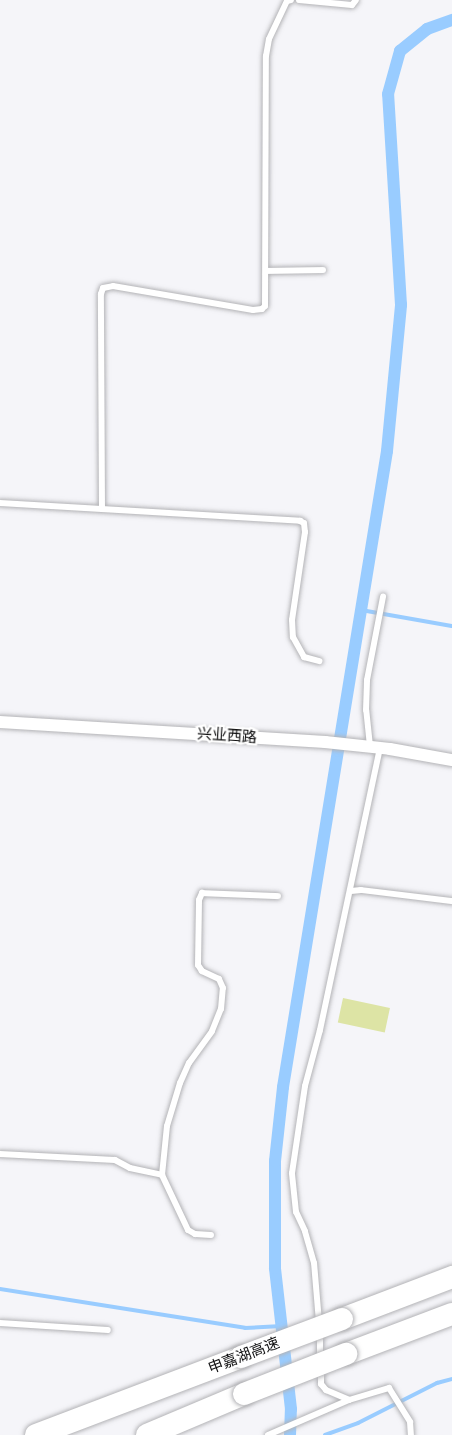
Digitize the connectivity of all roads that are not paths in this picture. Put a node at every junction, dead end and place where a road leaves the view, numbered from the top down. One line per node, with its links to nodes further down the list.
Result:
1 (291, 0): 5 (lane)
2 (299, 0): 3 (lane)
3 (356, 0)
4 (323, 270): 5 (lane)
5 (266, 271): 7 (lane)
6 (0, 503): 7 (lane)
7 (102, 509): 9 (lane)
8 (383, 597): 11 (lane)
9 (319, 661)
10 (0, 722): 11 (street, 兴业西路)
11 (371, 746): 12 (street, 兴业西路); 13 (lane)
12 (452, 760)
13 (351, 891): 15 (lane); 23 (lane)
14 (278, 896): 17 (lane)
15 (452, 902)
16 (0, 1154): 17 (lane)
17 (162, 1175): 18 (lane)
18 (211, 1235)
19 (452, 1277): 24 (highway, 申嘉湖高速, bridge)
20 (452, 1314): 25 (highway, bridge)
21 (0, 1323): 22 (lane)
22 (108, 1330)
23 (349, 1400): 26 (lane); 27 (lane)
24 (36, 1435)
25 (147, 1435)
26 (268, 1435)
27 (411, 1435)

